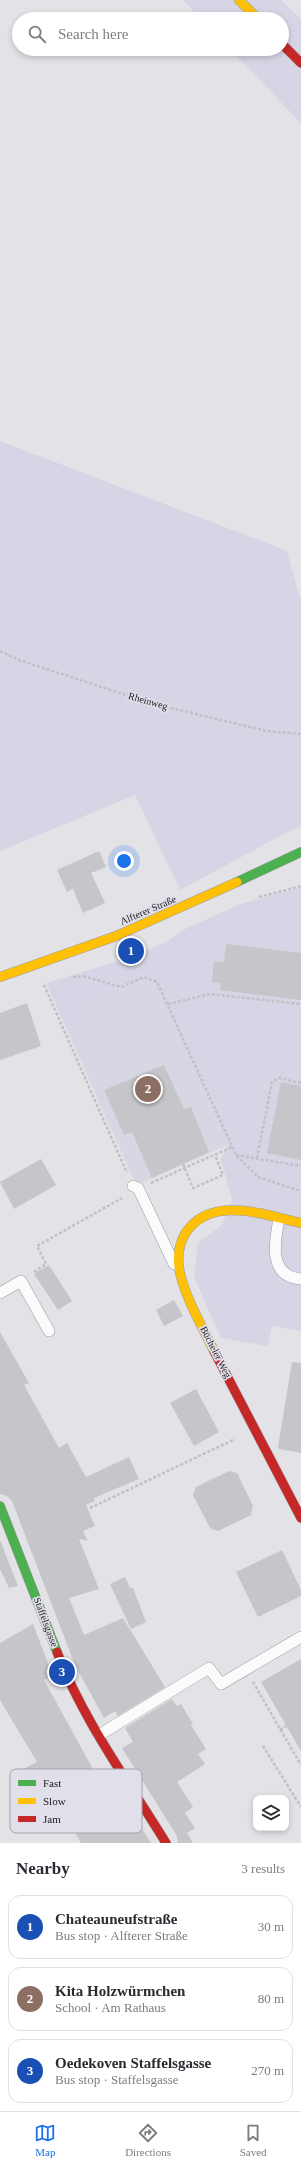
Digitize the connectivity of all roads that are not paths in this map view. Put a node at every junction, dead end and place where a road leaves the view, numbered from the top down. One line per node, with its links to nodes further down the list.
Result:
1 (239, 0): 2 (street)
2 (251, 12)
3 (289, 51): 4 (street)
4 (301, 63)
5 (301, 852): 6 (street, Alfterer Straße)
6 (0, 977)
7 (135, 1187): 10 (lane, Bücheler Weg)
8 (279, 1219): 9 (street); 10 (street); 11 (lane)
9 (301, 1223)
10 (180, 1277): 15 (street, Bücheler Weg)
11 (301, 1279)
12 (0, 1293): 13 (lane)
13 (49, 1331)
14 (0, 1506): 17 (street, Staffelsgasse)
15 (301, 1518)
16 (301, 1637): 17 (lane)
17 (99, 1735): 18 (street, Staffelsgasse)
18 (120, 1769)
19 (142, 1804): 20 (street, Staffelsgasse)
20 (166, 1843)

